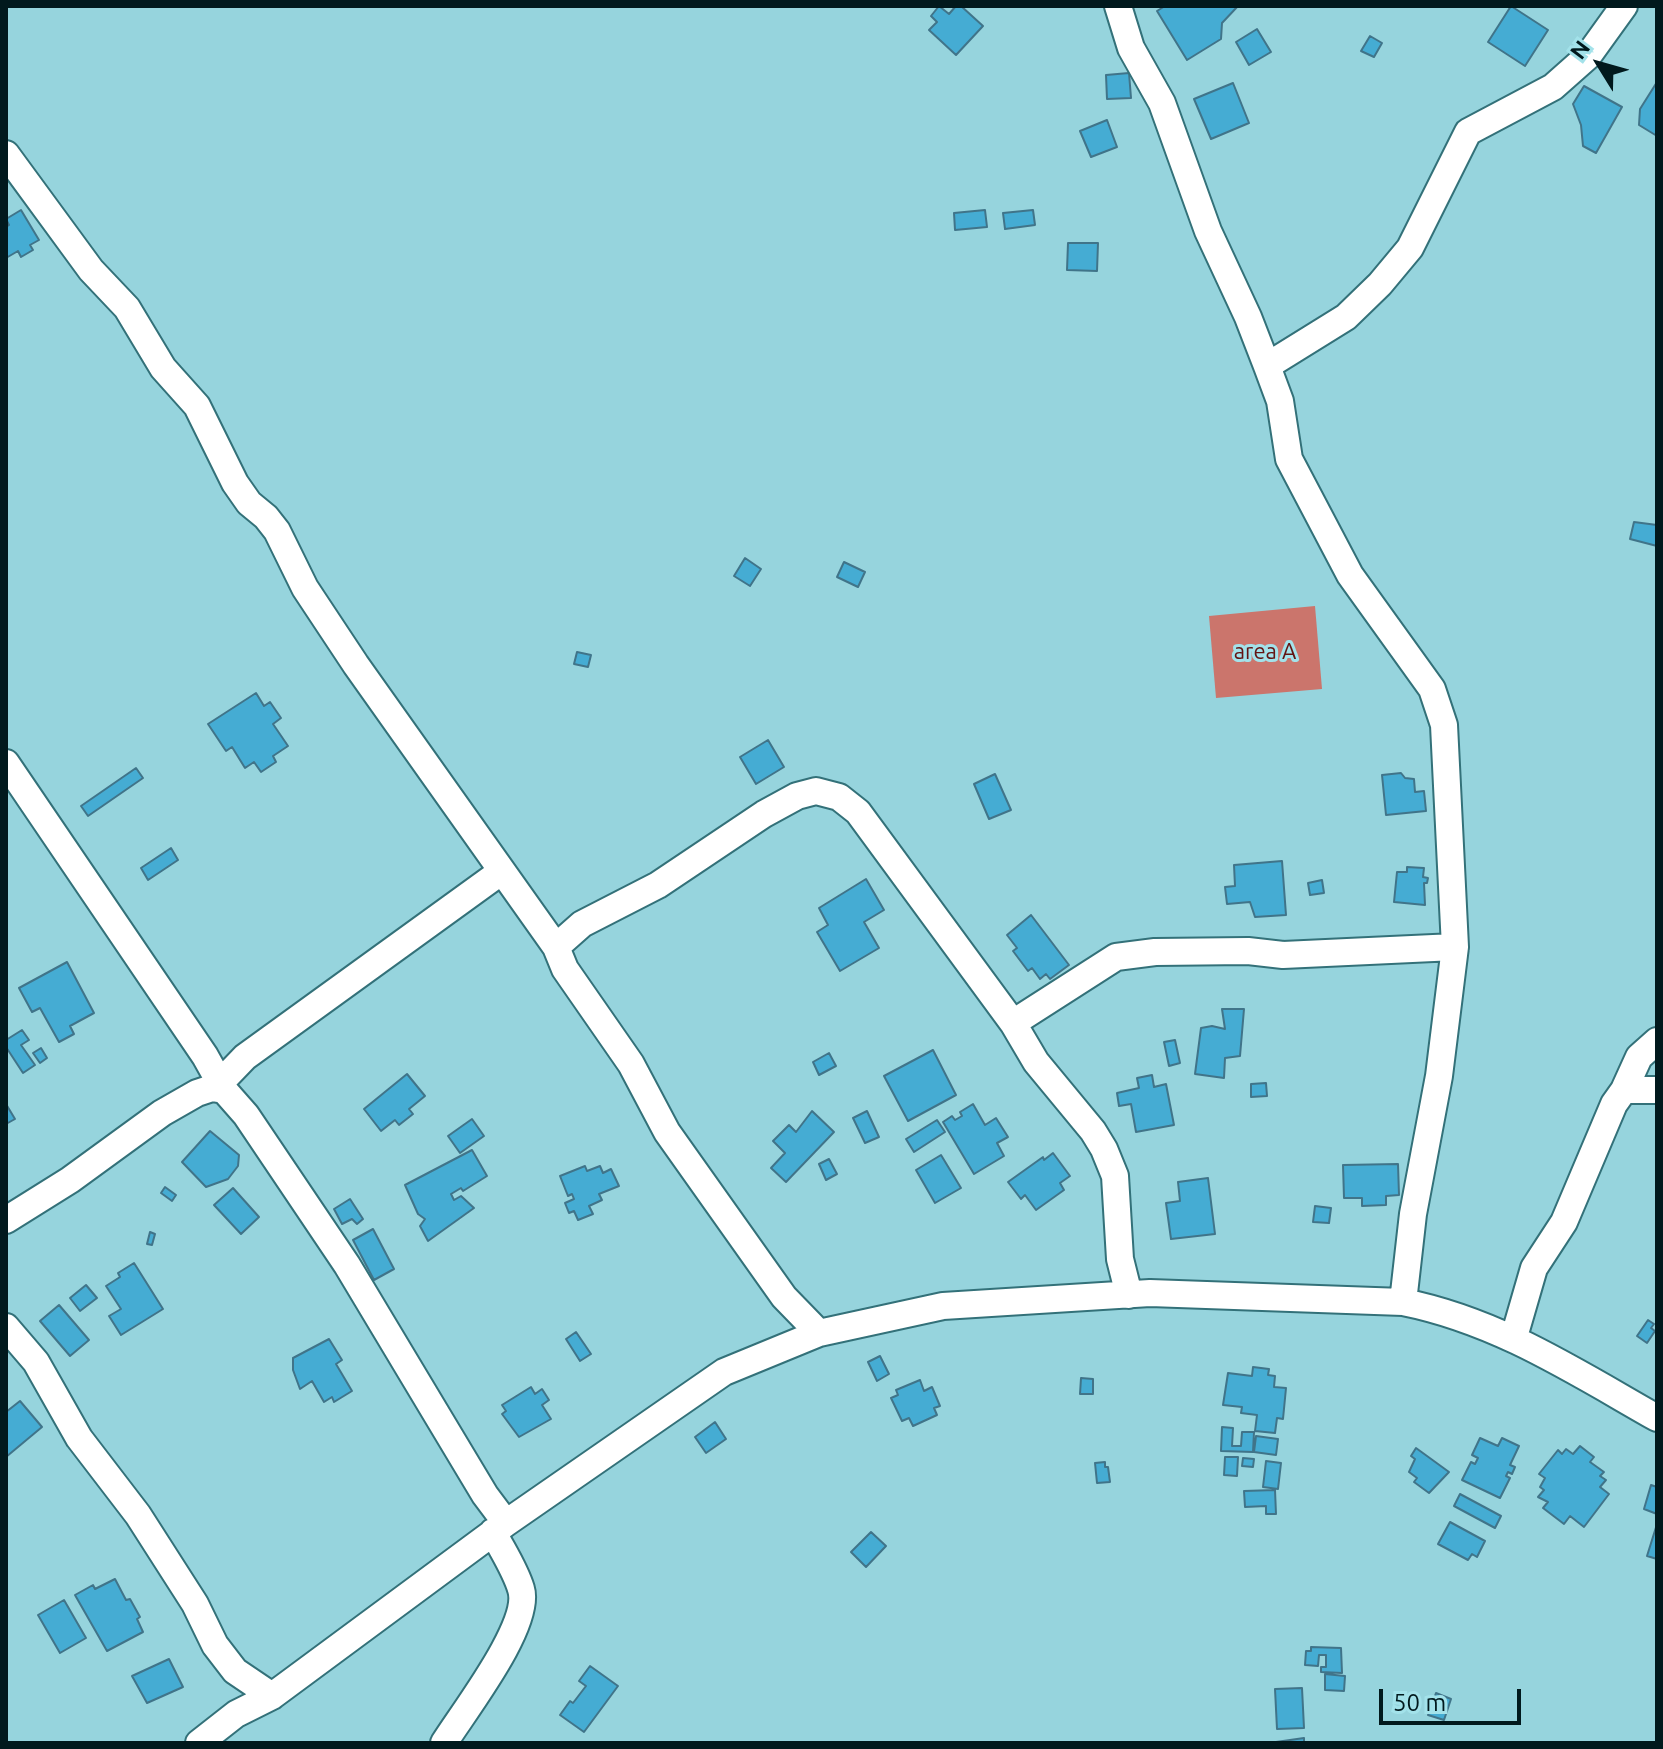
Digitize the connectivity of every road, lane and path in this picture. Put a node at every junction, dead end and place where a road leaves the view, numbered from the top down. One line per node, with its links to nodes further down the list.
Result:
1 (1118, 6): 4 (street)
2 (1624, 6): 4 (street)
3 (6, 154): 6 (street)
4 (1267, 366): 8 (street)
5 (6, 763): 11 (street)
6 (502, 871): 7 (street); 11 (street)
7 (556, 947): 9 (street); 18 (street)
8 (1455, 947): 9 (street); 16 (street)
9 (1013, 1023): 15 (street)
10 (1657, 1041): 12 (street)
11 (222, 1086): 14 (street); 21 (street)
12 (1624, 1090): 13 (street); 19 (street)
13 (1657, 1090)
14 (6, 1220)
15 (1129, 1295): 16 (street); 18 (street)
16 (1403, 1302): 19 (street)
17 (6, 1327): 22 (street)
18 (819, 1333): 21 (street)
19 (1514, 1337): 20 (street)
20 (1657, 1418)
21 (500, 1527): 22 (street); 24 (street)
22 (272, 1696): 23 (street)
23 (199, 1743)
24 (444, 1743)

